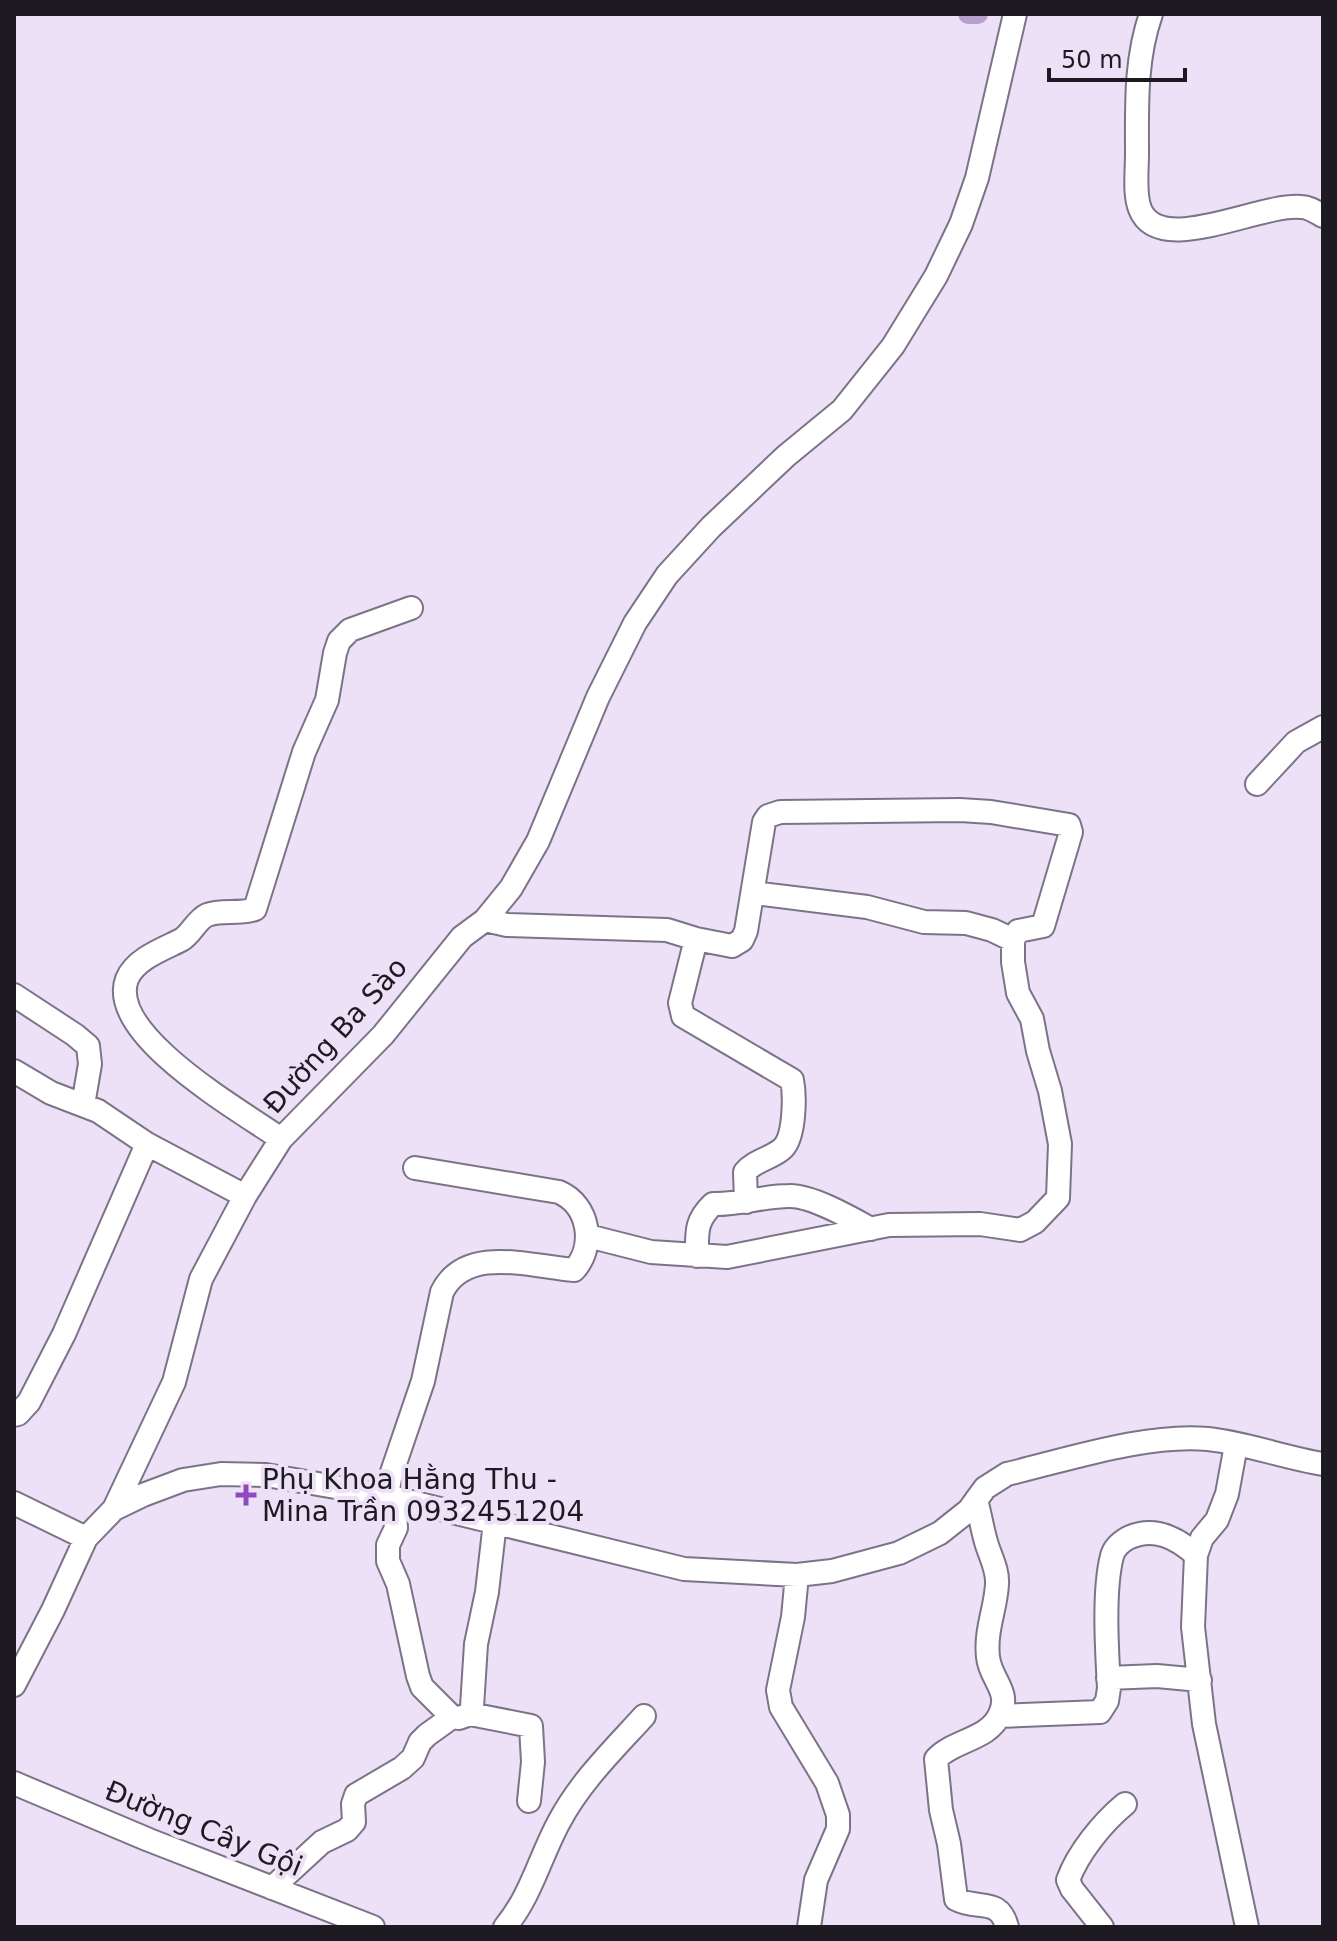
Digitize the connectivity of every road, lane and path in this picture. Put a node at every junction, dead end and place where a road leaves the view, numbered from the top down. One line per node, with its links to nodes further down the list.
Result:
1 (1015, 14): 8 (street, Đường Ba Sào)
2 (1151, 14): 3 (street)
3 (1323, 216)
4 (411, 608): 14 (street)
5 (1323, 727): 6 (street)
6 (1257, 784)
7 (754, 893): 9 (street); 10 (street); 10 (street)
8 (485, 920): 9 (street); 14 (street, Đường Ba Sào)
9 (696, 939): 18 (street)
10 (1013, 940): 19 (street)
11 (14, 995): 13 (street)
12 (14, 1071): 13 (street)
13 (83, 1105): 15 (street)
14 (281, 1139): 17 (street, Đường Ba Sào)
15 (147, 1144): 17 (street); 22 (street)
16 (415, 1168): 20 (street)
17 (245, 1196): 28 (street, Đường Ba Sào)
18 (746, 1202): 19 (street); 21 (street)
19 (871, 1229): 21 (street)
20 (588, 1236): 21 (street); 25 (street)
21 (697, 1256)
22 (14, 1415)
23 (1236, 1445): 24 (street); 26 (street); 31 (street)
24 (1323, 1464)
25 (387, 1496): 28 (street); 29 (street); 36 (street)
26 (976, 1500): 32 (street); 38 (street)
27 (14, 1503): 30 (street)
28 (114, 1509): 30 (street)
29 (495, 1522): 32 (street); 36 (street)
30 (86, 1538): 35 (street)
31 (1196, 1555): 33 (street); 34 (street)
32 (797, 1575): 45 (street)
33 (1108, 1678): 34 (street); 38 (street)
34 (1200, 1680): 48 (street)
35 (14, 1685)
36 (461, 1716): 40 (street); 42 (street)
37 (644, 1716): 44 (street)
38 (1000, 1716): 46 (street)
39 (14, 1783): 42 (street, Đường Cây Gội)
40 (529, 1801)
41 (1125, 1804): 47 (street)
42 (272, 1888): 43 (street, Đường Cây Gội)
43 (373, 1927)
44 (505, 1927)
45 (809, 1927)
46 (1007, 1927)
47 (1102, 1927)
48 (1247, 1927)

